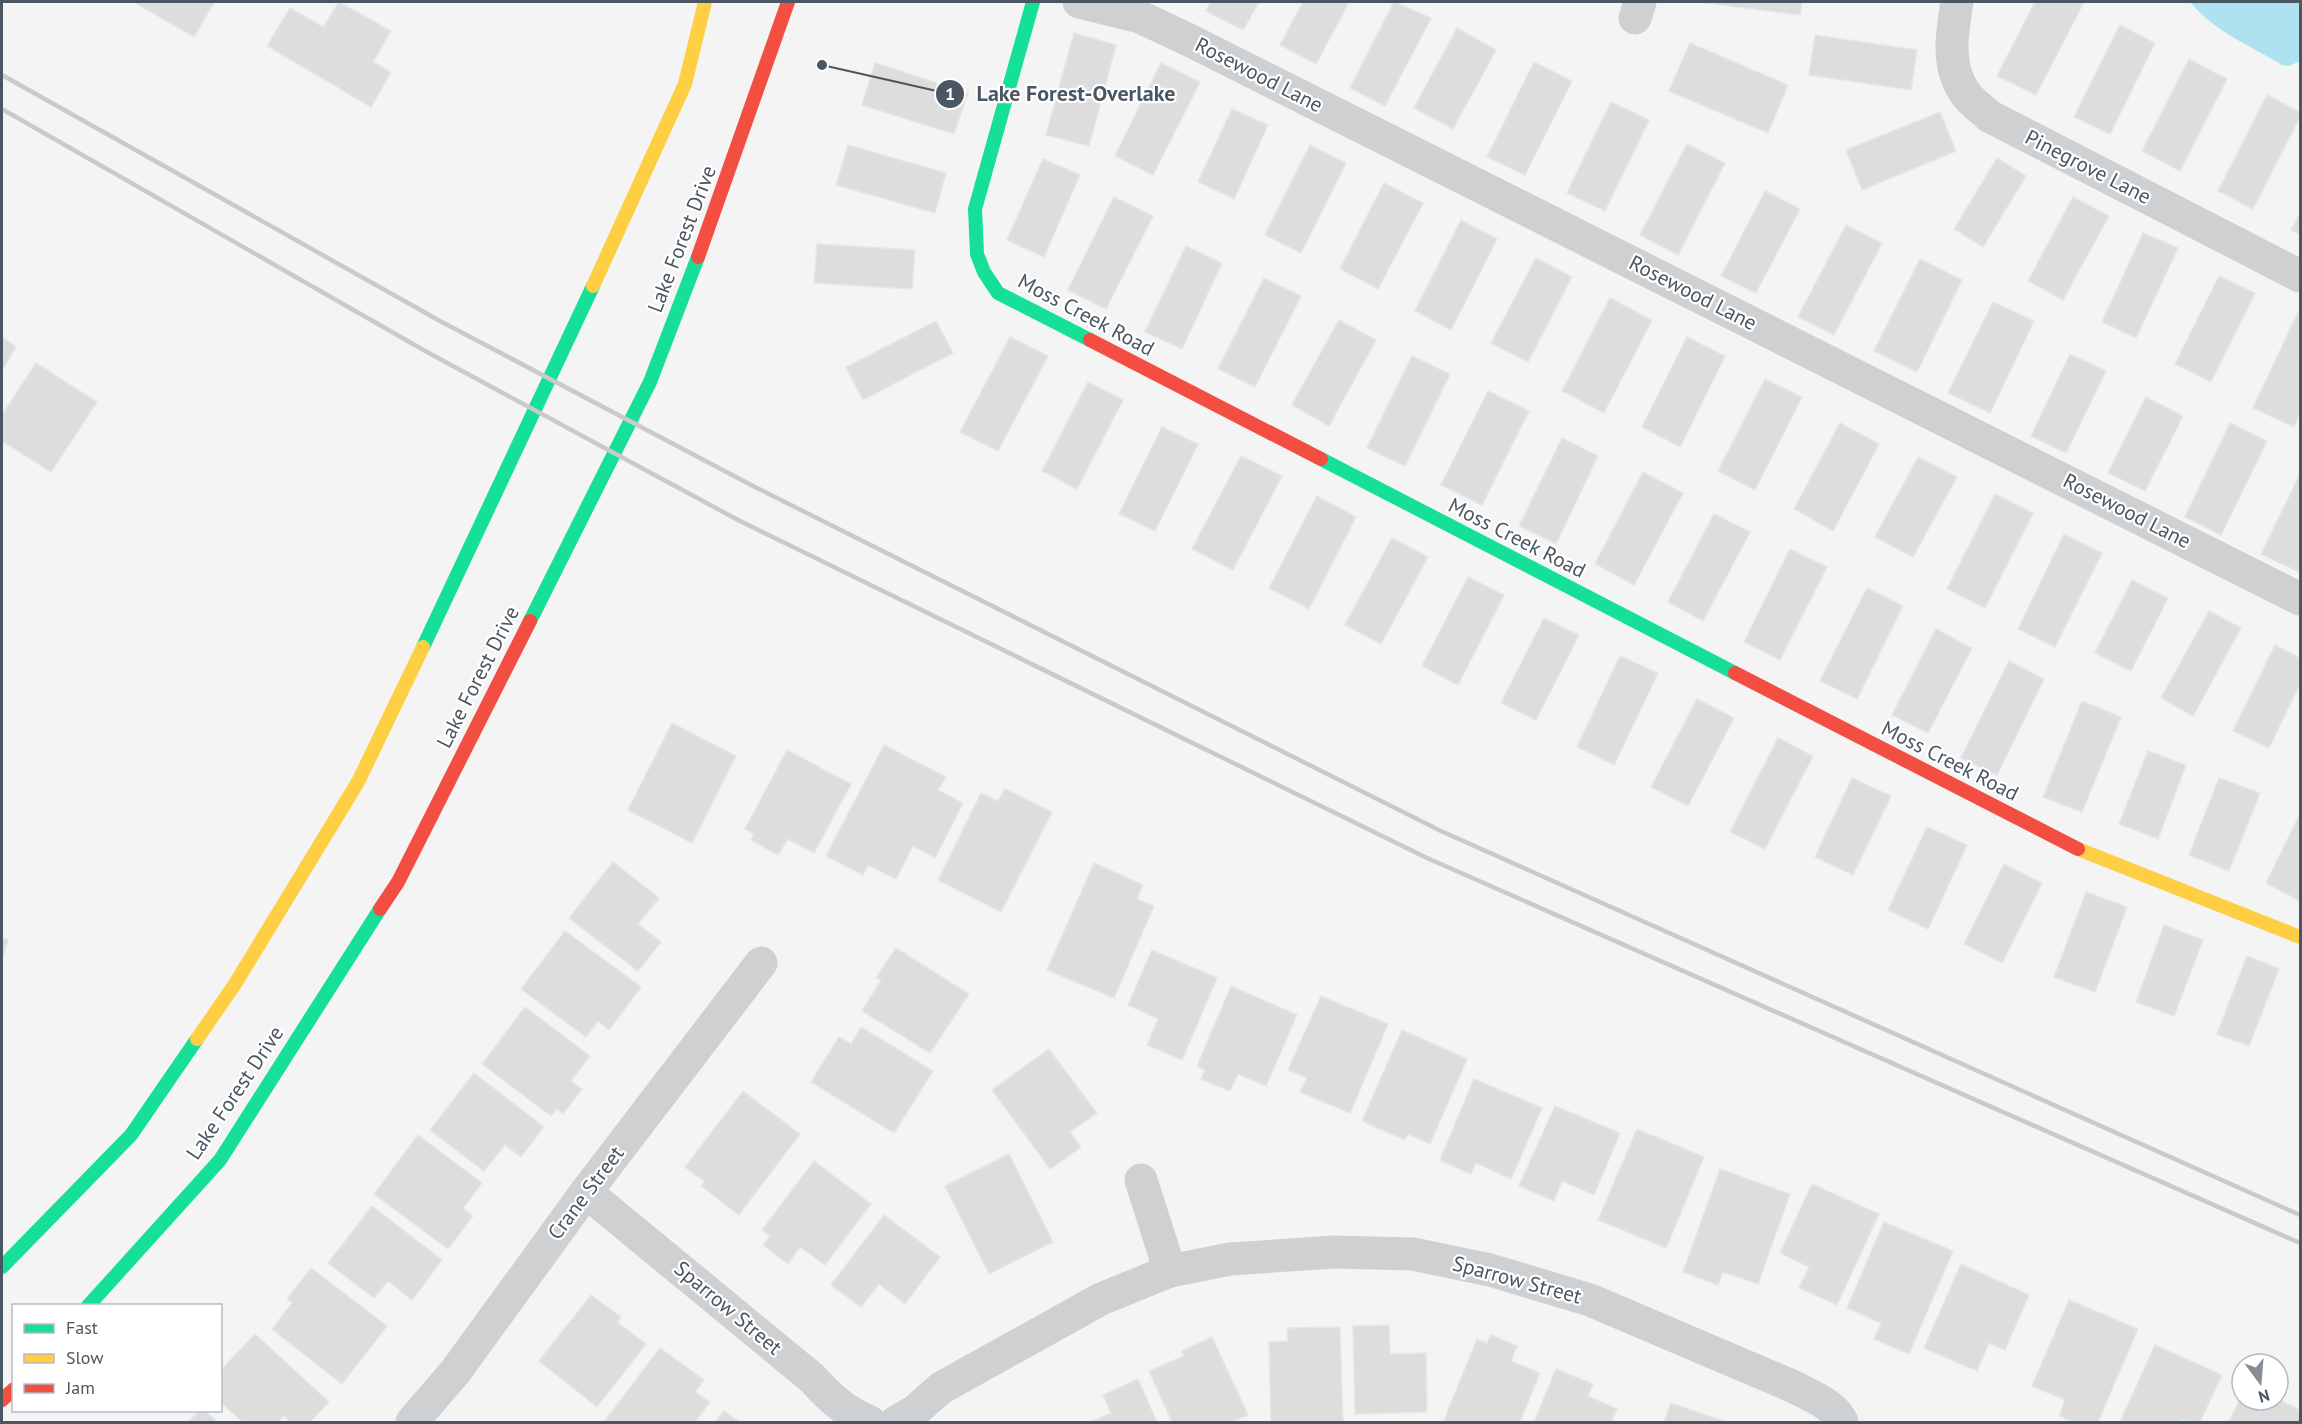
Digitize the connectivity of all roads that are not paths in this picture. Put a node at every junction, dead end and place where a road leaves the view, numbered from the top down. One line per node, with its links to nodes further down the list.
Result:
1 (705, 2): 12 (main road)
2 (788, 2): 14 (main road, Lake Forest Drive)
3 (1033, 2): 8 (main road, Moss Creek Road)
4 (1079, 2): 7 (street, Rosewood Lane)
5 (1957, 2): 6 (street, Pinegrove Lane)
6 (2301, 276)
7 (2301, 599)
8 (2301, 937)
9 (761, 963): 11 (street, Crane Street)
10 (1141, 1180): 13 (street)
11 (586, 1191): 16 (street, Crane Street); 17 (street, Sparrow Street)
12 (2, 1267)
13 (1170, 1271): 15 (street, Sparrow Street); 18 (street, Sparrow Street)
14 (89, 1304)
15 (1841, 1420)
16 (412, 1422)
17 (870, 1422)
18 (897, 1422)

